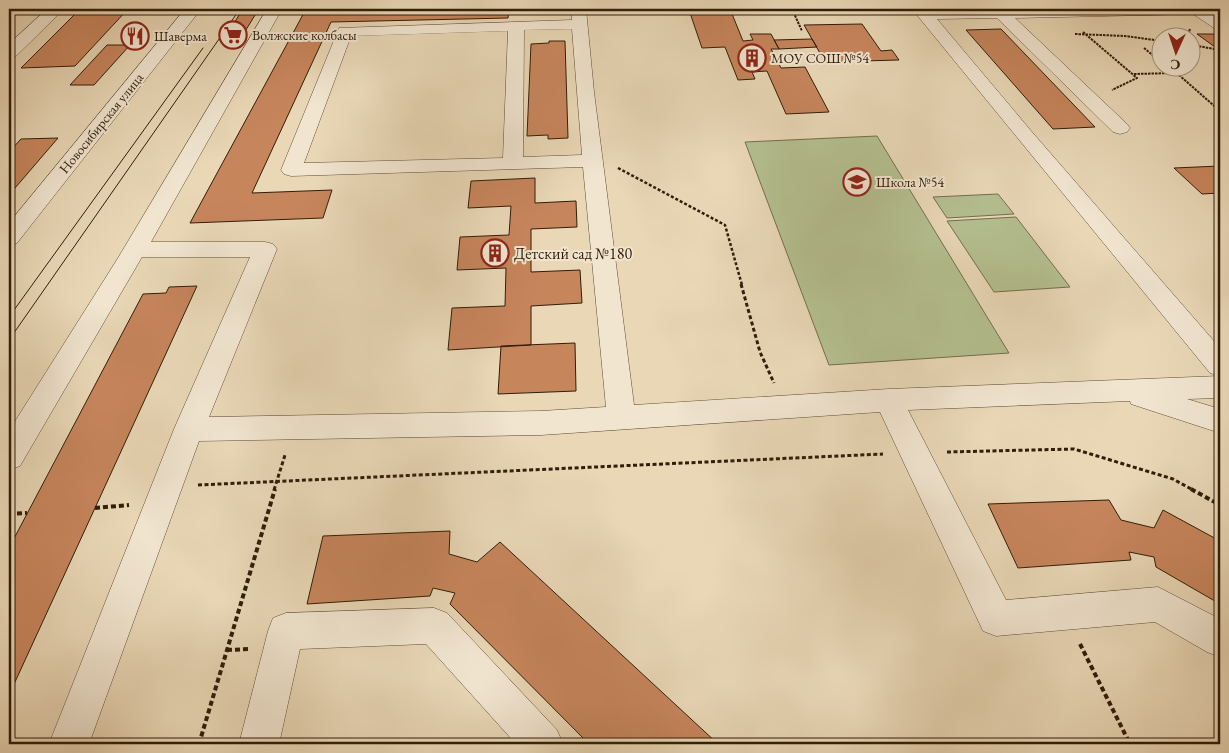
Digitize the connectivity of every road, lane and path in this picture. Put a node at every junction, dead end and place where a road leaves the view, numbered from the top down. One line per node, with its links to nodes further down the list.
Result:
1 (56, 9): 16 (street)
2 (193, 9): 26 (street, Новосибирская улица)
3 (274, 9): 27 (street)
4 (792, 9): 12 (path)
5 (1196, 9): 7 (street); 10 (street)
6 (923, 12): 8 (street); 28 (street)
7 (1059, 12): 8 (street); 18 (path)
8 (1002, 14): 21 (street)
9 (579, 17): 11 (street); 24 (street)
10 (1220, 25)
11 (516, 26): 25 (street); 25 (street)
12 (802, 31)
13 (1202, 47): 15 (path)
14 (1144, 48): 17 (path)
15 (1220, 50)
16 (9, 54)
17 (1152, 54)
18 (1133, 74): 19 (path); 21 (path)
19 (1152, 74)
20 (1181, 78): 22 (path)
21 (1092, 101): 23 (street)
22 (1220, 111)
23 (1120, 128)
24 (593, 158): 25 (street); 32 (path); 33 (street)
25 (513, 163)
26 (11, 233)
27 (135, 250): 36 (street); 38 (street)
28 (1220, 366)
29 (1220, 387): 30 (street)
30 (1123, 391): 31 (street); 34 (street)
31 (889, 400): 32 (street); 37 (street)
32 (785, 407): 33 (street)
33 (620, 418): 35 (street)
34 (1220, 421)
35 (294, 428): 36 (street); 39 (path)
36 (189, 429): 40 (street)
37 (915, 453): 39 (path); 41 (path); 44 (street)
38 (9, 456)
39 (278, 482): 40 (path); 47 (path)
40 (167, 486): 46 (street)
41 (1220, 505)
42 (27, 513): 43 (path)
43 (9, 514)
44 (1064, 612): 45 (street); 50 (path)
45 (1220, 639)
46 (69, 744)
47 (199, 744)
48 (259, 744): 49 (street)
49 (543, 744)
50 (1130, 744)

